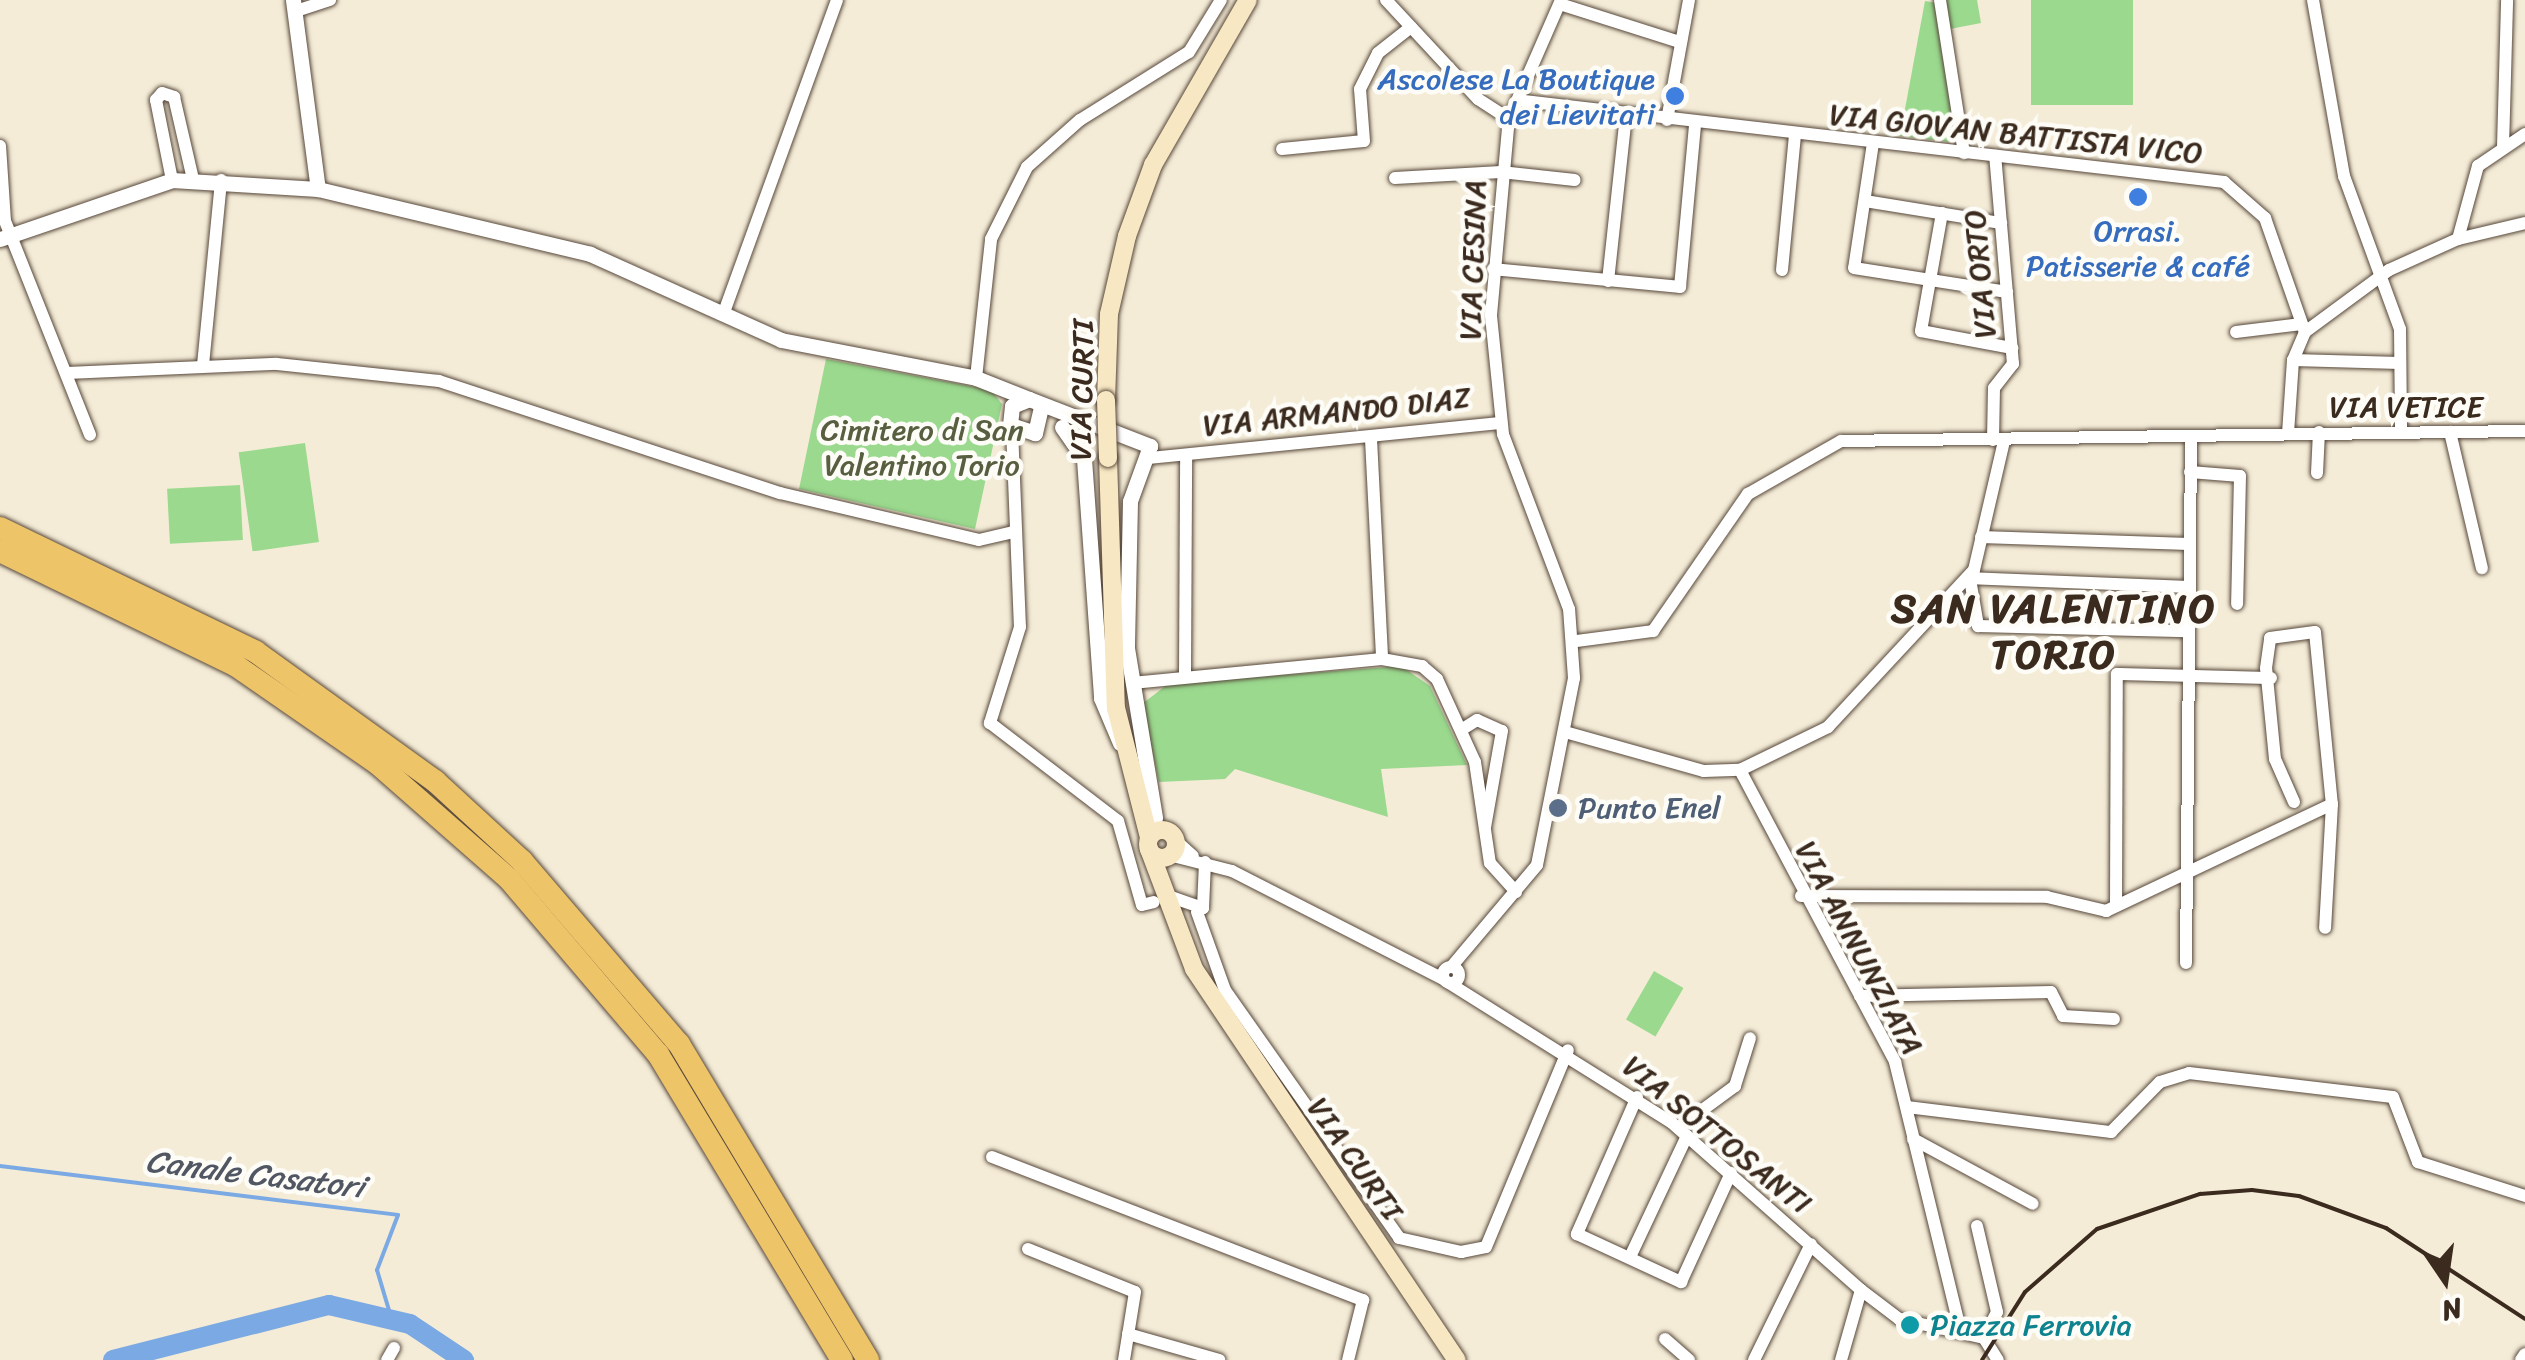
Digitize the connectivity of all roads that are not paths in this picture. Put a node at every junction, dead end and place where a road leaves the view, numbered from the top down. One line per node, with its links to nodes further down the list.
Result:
1 (330, 0): 11 (street)
2 (837, 0): 46 (street)
3 (1221, 0): 54 (street)
4 (1248, 0): 95 (main road, VIA CURTI, bridge)
5 (1386, 0): 12 (street)
6 (1689, 0): 13 (street)
7 (1940, 0): 25 (street)
8 (2312, 0): 42 (street)
9 (2507, 0): 23 (street)
10 (1561, 2): 13 (street); 14 (street)
11 (294, 5): 33 (street)
12 (1411, 27): 16 (street); 24 (street)
13 (1680, 42): 17 (street)
14 (1524, 101): 15 (street, VIA GIOVAN BATTISTA VICO); 16 (street)
15 (1626, 115): 17 (street, VIA GIOVAN BATTISTA VICO); 44 (street)
16 (1509, 119): 27 (street, VIA CESINA)
17 (1667, 120): 18 (street, VIA GIOVAN BATTISTA VICO)
18 (1695, 124): 20 (street, VIA GIOVAN BATTISTA VICO); 44 (street)
19 (2525, 134): 23 (street)
20 (1795, 135): 21 (street, VIA GIOVAN BATTISTA VICO); 41 (street)
21 (1873, 143): 25 (street, VIA GIOVAN BATTISTA VICO); 34 (street)
22 (0, 146): 38 (street)
23 (2503, 147): 39 (street)
24 (1282, 149)
25 (1964, 153): 26 (street, VIA GIOVAN BATTISTA VICO)
26 (1995, 156): 36 (street, VIA ORTO); 47 (street, VIA GIOVAN BATTISTA VICO)
27 (1501, 172): 28 (street); 32 (street); 40 (street, VIA CESINA)
28 (1395, 178)
29 (193, 179): 30 (street); 30 (street); 31 (street)
30 (172, 180): 38 (street)
31 (221, 180): 33 (street); 52 (street)
32 (1575, 180)
33 (318, 189): 46 (street)
34 (1864, 201): 35 (street); 43 (street)
35 (1942, 213): 36 (street); 43 (street)
36 (2001, 223): 45 (street, VIA ORTO)
37 (2525, 223): 39 (street)
38 (5, 237): 53 (street)
39 (2458, 240): 42 (street)
40 (1493, 269): 44 (street); 59 (street, VIA CESINA)
41 (1782, 270)
42 (2381, 276): 47 (street); 51 (street)
43 (1930, 280): 45 (street); 49 (street)
44 (1608, 281)
45 (2007, 292): 49 (street, VIA ORTO)
46 (723, 315): 54 (street)
47 (2304, 328): 48 (street); 50 (street)
48 (2236, 332)
49 (2012, 348): 71 (street, VIA ORTO)
50 (2293, 360): 51 (street); 67 (street)
51 (2400, 363): 64 (street)
52 (203, 365): 53 (street); 78 (street)
53 (67, 373): 68 (street)
54 (976, 378): 55 (street)
55 (1001, 387): 56 (street); 57 (street)
56 (1035, 403): 57 (street); 58 (street); 66 (street)
57 (1009, 411): 61 (street)
58 (1082, 424): 60 (street); 72 (street)
59 (1501, 424): 69 (street, VIA ARMANDO DIAZ); 87 (street, VIA CESINA)
60 (1062, 427): 66 (street); 95 (street)
61 (1012, 429): 66 (street); 74 (street, VIA CURTI)
62 (2525, 431): 65 (street, VIA VETICE)
63 (2320, 432): 64 (street, VIA VETICE); 67 (street, VIA VETICE); 76 (street)
64 (2400, 432): 65 (street, VIA VETICE)
65 (2450, 432): 82 (street)
66 (1034, 433): 74 (street, VIA CURTI)
67 (2288, 433): 70 (street, VIA VETICE)
68 (90, 435)
69 (1371, 439): 73 (street, VIA ARMANDO DIAZ); 88 (street)
70 (2190, 439): 71 (street, VIA VETICE); 75 (street)
71 (1999, 440): 79 (street, VIA ORTO); 87 (street, VIA VETICE)
72 (1148, 451): 73 (street, VIA ARMANDO DIAZ); 92 (street, VIA CURTI)
73 (1182, 454): 89 (street)
74 (1019, 455): 78 (street, VIA CURTI)
75 (2190, 472): 80 (street); 85 (street)
76 (2317, 473)
77 (0, 528): 134 (highway)
78 (1015, 532): 106 (street, VIA CURTI)
79 (1982, 537): 80 (street); 83 (street, VIA ORTO)
80 (2190, 544): 84 (street)
81 (0, 551): 133 (highway)
82 (2482, 568)
83 (1968, 578): 84 (street); 86 (street); 96 (street)
84 (2189, 587): 86 (street)
85 (2237, 604)
86 (2188, 631): 90 (street)
87 (1577, 641): 94 (street)
88 (1382, 659): 89 (street); 93 (street)
89 (1185, 674): 92 (street)
90 (2188, 677): 91 (street); 102 (street); 107 (street)
91 (2270, 678): 97 (street); 98 (street)
92 (1132, 683): 100 (street, VIA CURTI)
93 (1461, 730): 99 (street); 99 (street)
94 (1565, 732): 96 (street); 103 (street)
95 (1120, 743): 100 (main road, VIA CURTI)
96 (1740, 770): 104 (street, VIA ANNUNZIATA)
97 (2294, 802)
98 (2332, 804): 102 (street); 109 (street)
99 (1484, 835): 103 (street)
100 (1159, 837): 101 (street, VIA SOTTOSANTI); 138 (main road, VIA CURTI)
101 (1200, 860): 108 (street); 111 (street, VIA SOTTOSANTI)
102 (2184, 866): 107 (street); 110 (street)
103 (1516, 892): 111 (street)
104 (1802, 896): 107 (street); 112 (street, VIA ANNUNZIATA)
105 (1171, 897): 108 (street)
106 (1154, 902)
107 (2116, 906)
108 (1197, 912): 115 (street)
109 (2325, 928)
110 (2186, 963)
111 (1452, 974): 115 (street, VIA SOTTOSANTI)
112 (1860, 996): 113 (street); 117 (street, VIA ANNUNZIATA)
113 (2114, 1019)
114 (1750, 1038): 118 (street)
115 (1568, 1050): 116 (street, VIA SOTTOSANTI)
116 (1636, 1097): 118 (street, VIA SOTTOSANTI); 127 (street)
117 (1907, 1107): 119 (street, VIA ANNUNZIATA); 122 (street)
118 (1682, 1132): 121 (street, VIA SOTTOSANTI); 127 (street)
119 (1913, 1139): 123 (street); 129 (street, VIA ANNUNZIATA)
120 (992, 1157): 137 (street)
121 (1731, 1173): 125 (street, VIA SOTTOSANTI); 127 (street)
122 (2525, 1196)
123 (2033, 1204)
124 (1977, 1226): 132 (street)
125 (1811, 1244): 128 (street, VIA SOTTOSANTI); 140 (street)
126 (1028, 1249): 130 (street)
127 (1630, 1258)
128 (1860, 1290): 129 (street); 141 (street)
129 (1960, 1330): 132 (street)
130 (1128, 1334): 135 (street); 136 (street)
131 (1666, 1339): 139 (street)
132 (1987, 1341): 142 (street)
133 (842, 1360)
134 (868, 1360)
135 (1124, 1360)
136 (1219, 1360)
137 (1348, 1360)
138 (1457, 1360)
139 (1689, 1360)
140 (1754, 1360)
141 (1841, 1360)
142 (1998, 1360)

